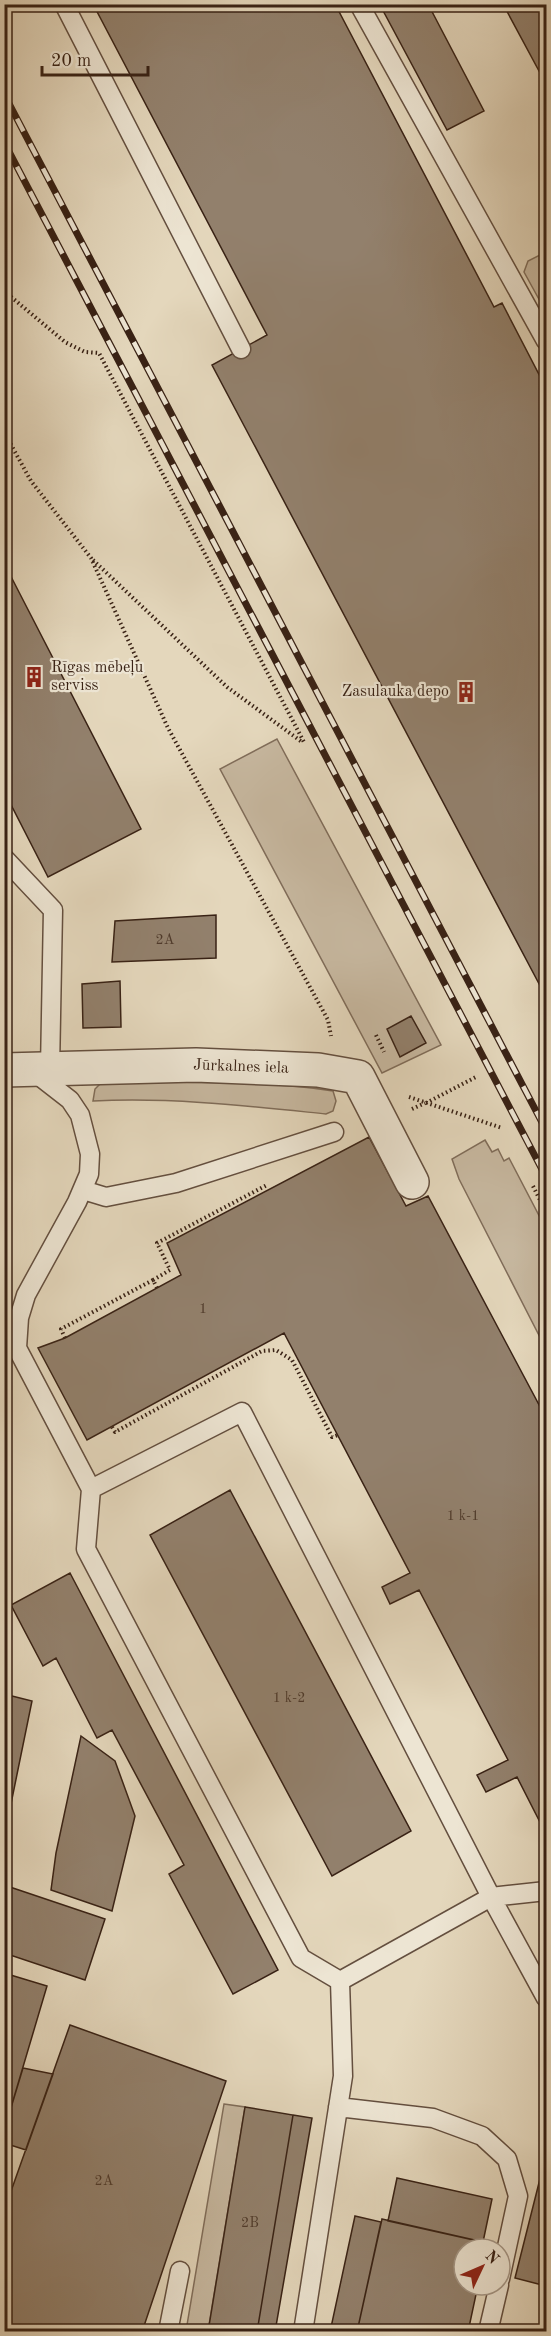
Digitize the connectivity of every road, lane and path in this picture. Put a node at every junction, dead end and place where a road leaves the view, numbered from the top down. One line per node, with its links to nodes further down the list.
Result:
1 (64, 4): 5 (lane)
2 (359, 4): 4 (lane)
3 (4, 291): 7 (path)
4 (546, 341)
5 (241, 349)
6 (4, 432): 7 (path)
7 (91, 558): 10 (path)
8 (4, 858): 9 (lane)
9 (28, 1070): 10 (street, Jūrkalnes iela); 19 (lane)
10 (339, 1072): 13 (street, Jūrkalnes iela)
11 (476, 1077): 14 (path)
12 (425, 1103): 13 (path)
13 (382, 1124): 16 (street, Jūrkalnes iela)
14 (502, 1128)
15 (334, 1132): 19 (lane)
16 (412, 1182)
17 (270, 1183): 21 (path)
18 (533, 1186): 20 (path)
19 (83, 1190): 24 (lane)
20 (546, 1212)
21 (153, 1280): 22 (path); 23 (path)
22 (157, 1288)
23 (65, 1338)
24 (91, 1489): 26 (lane); 27 (lane)
25 (546, 1892): 26 (lane)
26 (490, 1897): 27 (lane); 28 (lane)
27 (340, 1981): 29 (lane)
28 (546, 1998)
29 (338, 2108): 30 (lane); 34 (lane)
30 (509, 2237)
31 (180, 2271): 33 (lane)
32 (496, 2297): 35 (lane)
33 (168, 2331)
34 (303, 2331)
35 (488, 2331)

